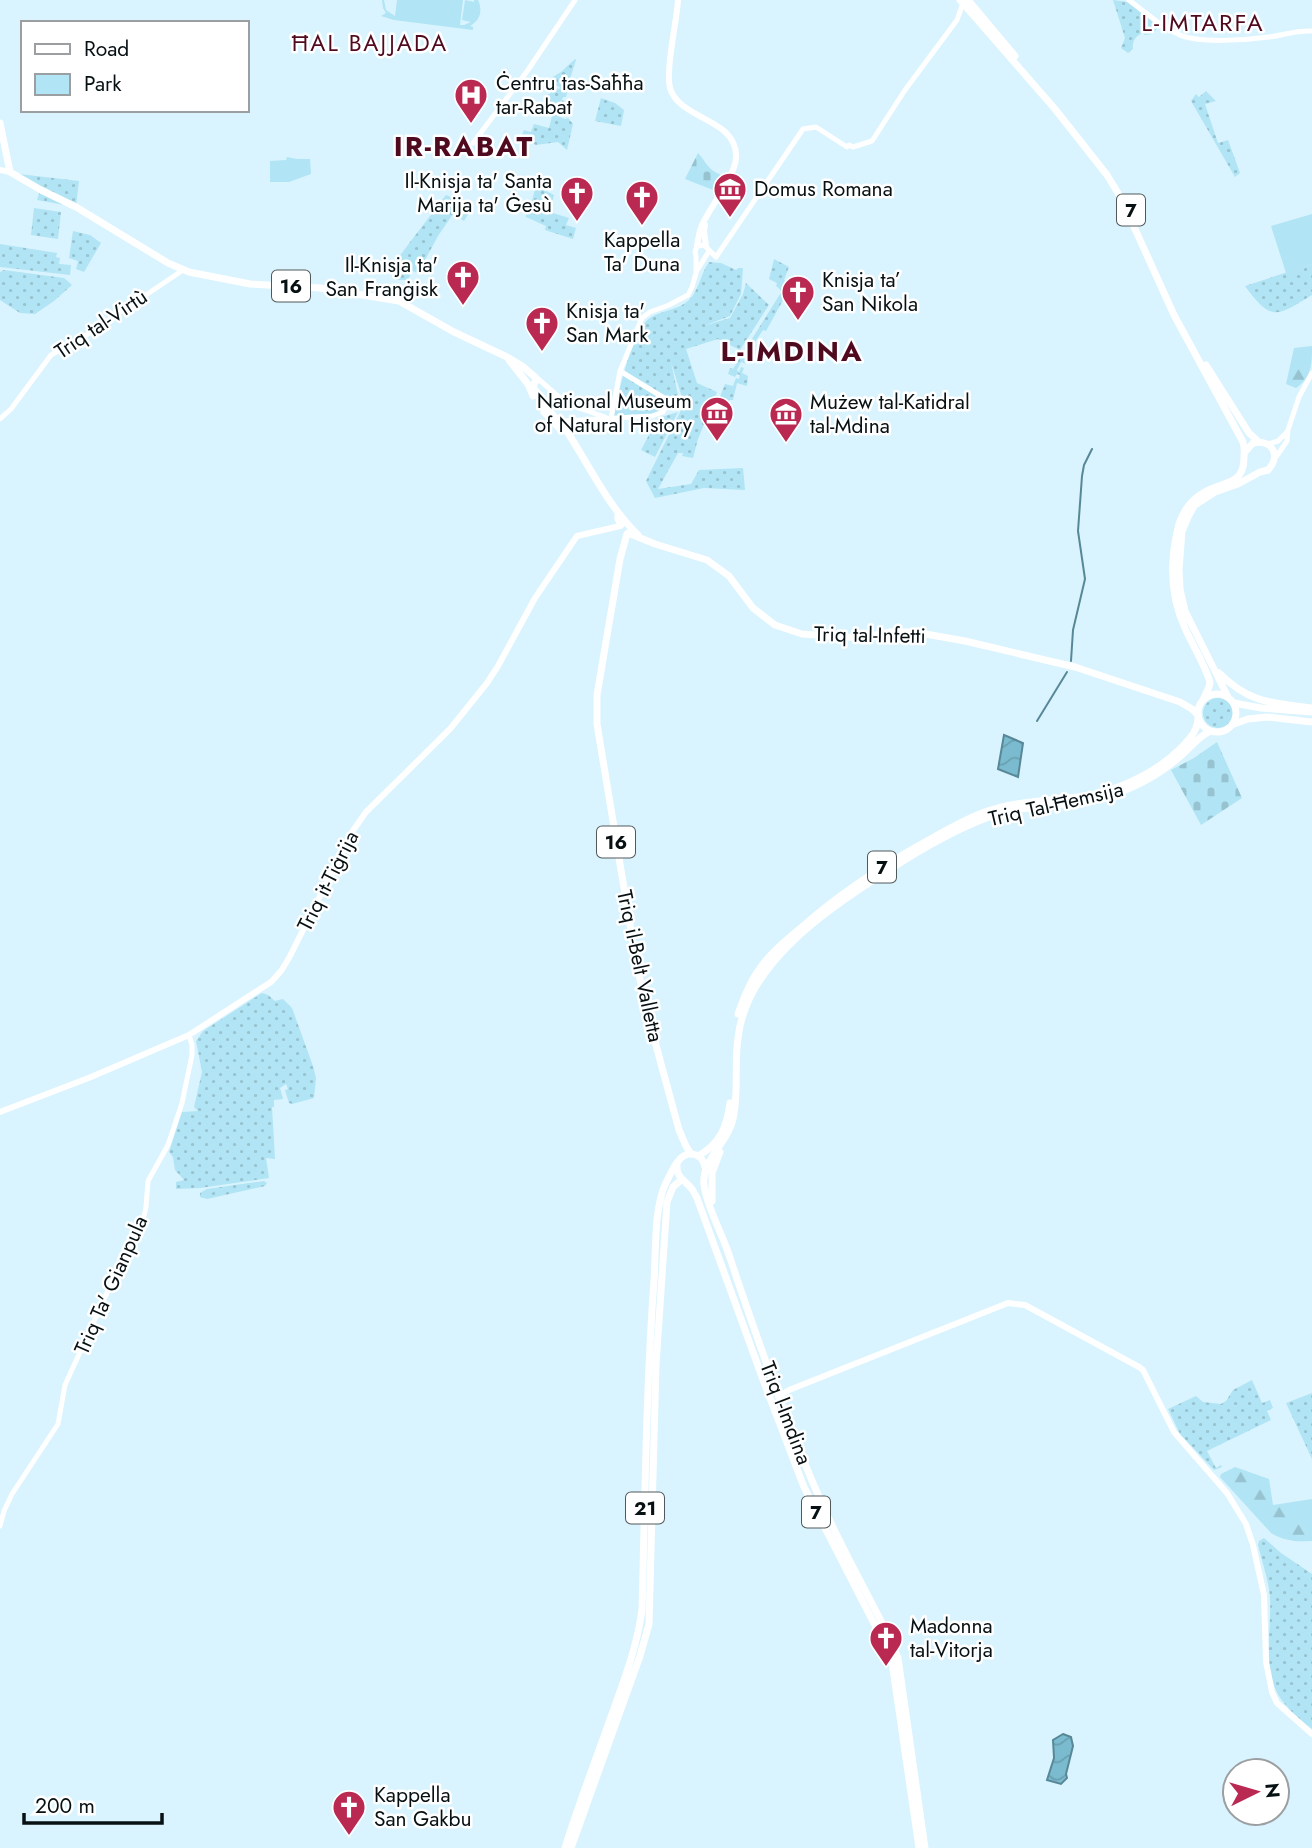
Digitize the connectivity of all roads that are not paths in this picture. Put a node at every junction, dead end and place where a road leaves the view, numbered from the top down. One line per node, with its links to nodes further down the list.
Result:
1 (575, 0): 9 (street)
2 (678, 0): 12 (main road)
3 (1129, 0): 7 (street)
4 (965, 1): 5 (main road, 7); 6 (street); 27 (main road, 7)
5 (975, 16): 6 (street); 29 (main road, 7)
6 (957, 20): 14 (street)
7 (1312, 31)
8 (0, 123): 11 (main road)
9 (473, 143)
10 (0, 170): 11 (main road)
11 (10, 172): 16 (main road, 16)
12 (707, 216): 13 (main road); 14 (main road)
13 (696, 246): 14 (street); 15 (street)
14 (707, 252): 15 (street); 17 (street)
15 (696, 256): 17 (street)
16 (183, 270): 18 (main road, 16); 22 (street, Triq tal-Virtù)
17 (696, 273): 19 (street)
18 (507, 356): 21 (main road, 16); 21 (main road, 16)
19 (620, 371): 23 (street); 23 (street)
20 (1312, 373): 25 (street)
21 (529, 380): 23 (street); 24 (main road, 16); 26 (main road, 16)
22 (0, 419)
23 (611, 419): 24 (street)
24 (560, 423): 26 (main road, 16)
25 (1288, 430): 28 (street); 30 (street)
26 (572, 441): 33 (main road, 16)
27 (1259, 442): 28 (main road); 29 (main road)
28 (1268, 444): 30 (main road)
29 (1245, 452): 31 (main road, 7)
30 (1274, 460): 32 (main road)
31 (1245, 462): 32 (main road); 36 (main road, 7)
32 (1259, 472): 34 (main road)
33 (624, 529): 37 (main road, Triq tal-Infetti); 43 (main road, Triq it-Tiġrija); 45 (main road, Triq il-Belt Valletta / 16)
34 (1213, 667): 35 (main road); 38 (main road)
35 (1231, 700): 36 (main road); 38 (main road); 41 (main road)
36 (1202, 701): 37 (main road, Triq tal-Infetti); 39 (main road, 7)
37 (1180, 702): 39 (main road, Triq tal-Infetti)
38 (1312, 710)
39 (1198, 716): 42 (main road); 47 (main road, Triq Tal-Ħemsija / 7)
40 (1312, 722): 41 (main road)
41 (1234, 724): 42 (main road, 7)
42 (1210, 731): 46 (main road, Triq Tal-Ħemsija / 7)
43 (189, 1035): 44 (main road, Triq it-Tiġrija); 55 (street, Triq Ta' Gianpula)
44 (0, 1112)
45 (680, 1130): 47 (main road, Triq il-Belt Valletta / 16); 48 (main road, Triq il-Belt Valletta / 16)
46 (729, 1131): 49 (main road, Triq Tal-Ħemsija / 7); 51 (main road)
47 (694, 1155): 48 (main road, 7); 49 (main road, Triq l-Imdina / 7)
48 (679, 1160): 50 (main road, Triq l-Imdina / 7); 57 (main road, 21)
49 (704, 1172): 50 (main road); 51 (main road, Triq l-Imdina / 7)
50 (683, 1181): 58 (main road, 21); 59 (main road, Triq l-Imdina / 7)
51 (726, 1245): 52 (main road, Triq l-Imdina / 7)
52 (775, 1387): 53 (main road); 54 (main road, Triq l-Imdina / 7)
53 (789, 1390): 54 (main road); 56 (main road)
54 (781, 1402): 60 (main road, Triq l-Imdina / 7)
55 (0, 1526)
56 (1312, 1734)
57 (565, 1848)
58 (571, 1848)
59 (919, 1848)
60 (925, 1848)

